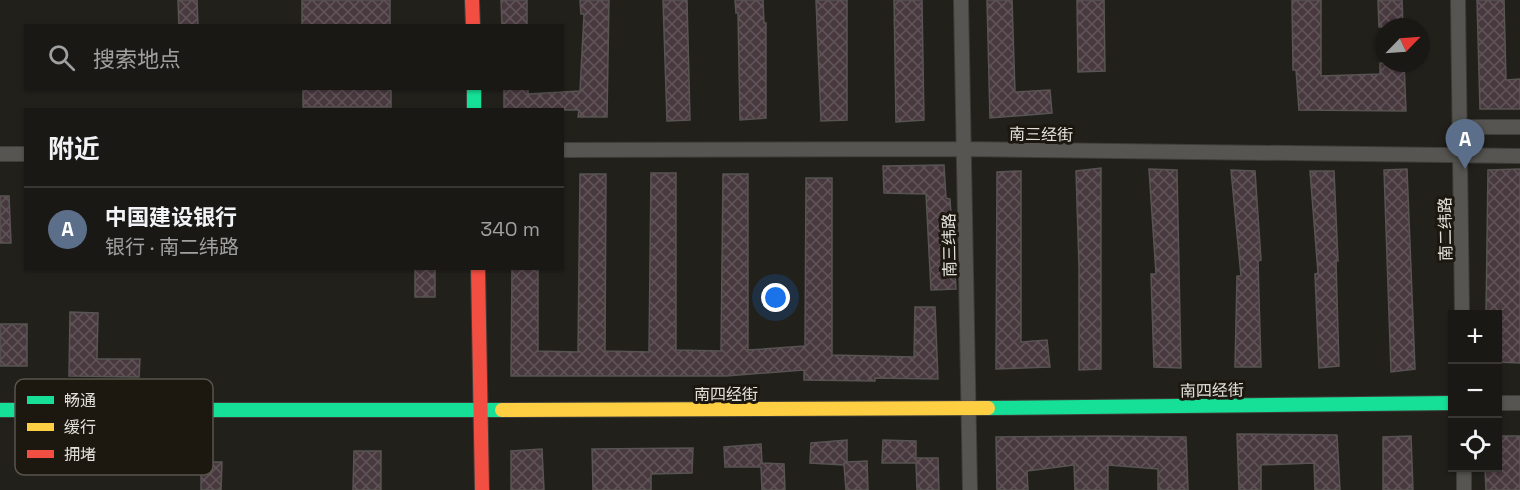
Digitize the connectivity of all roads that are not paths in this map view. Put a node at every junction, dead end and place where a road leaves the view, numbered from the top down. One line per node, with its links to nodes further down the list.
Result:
1 (472, 0): 4 (street)
2 (961, 0): 9 (street, 南三纬路)
3 (1458, 0): 7 (street, 南二纬路)
4 (473, 24)
5 (474, 90): 6 (street)
6 (474, 108)
7 (1459, 127): 8 (street); 13 (street, 南二纬路)
8 (1520, 127)
9 (964, 149): 10 (street, 南三经街); 13 (street, 南三经街); 20 (street, 南三纬路)
10 (564, 150)
11 (0, 154): 12 (street)
12 (24, 154)
13 (1460, 156): 14 (street, 南三经街); 16 (street, 南二纬路)
14 (1520, 156)
15 (478, 270): 24 (street)
16 (1462, 310)
17 (1448, 403): 20 (street, 南四经街)
18 (1502, 403): 19 (street)
19 (1520, 403)
20 (969, 409): 24 (street, 南四经街); 27 (street, 南三纬路)
21 (0, 410): 22 (street, 南四经街)
22 (15, 410)
23 (213, 411): 24 (street, 南四经街)
24 (480, 412): 26 (street)
25 (1464, 472): 28 (street)
26 (482, 490)
27 (970, 490)
28 (1464, 490)

